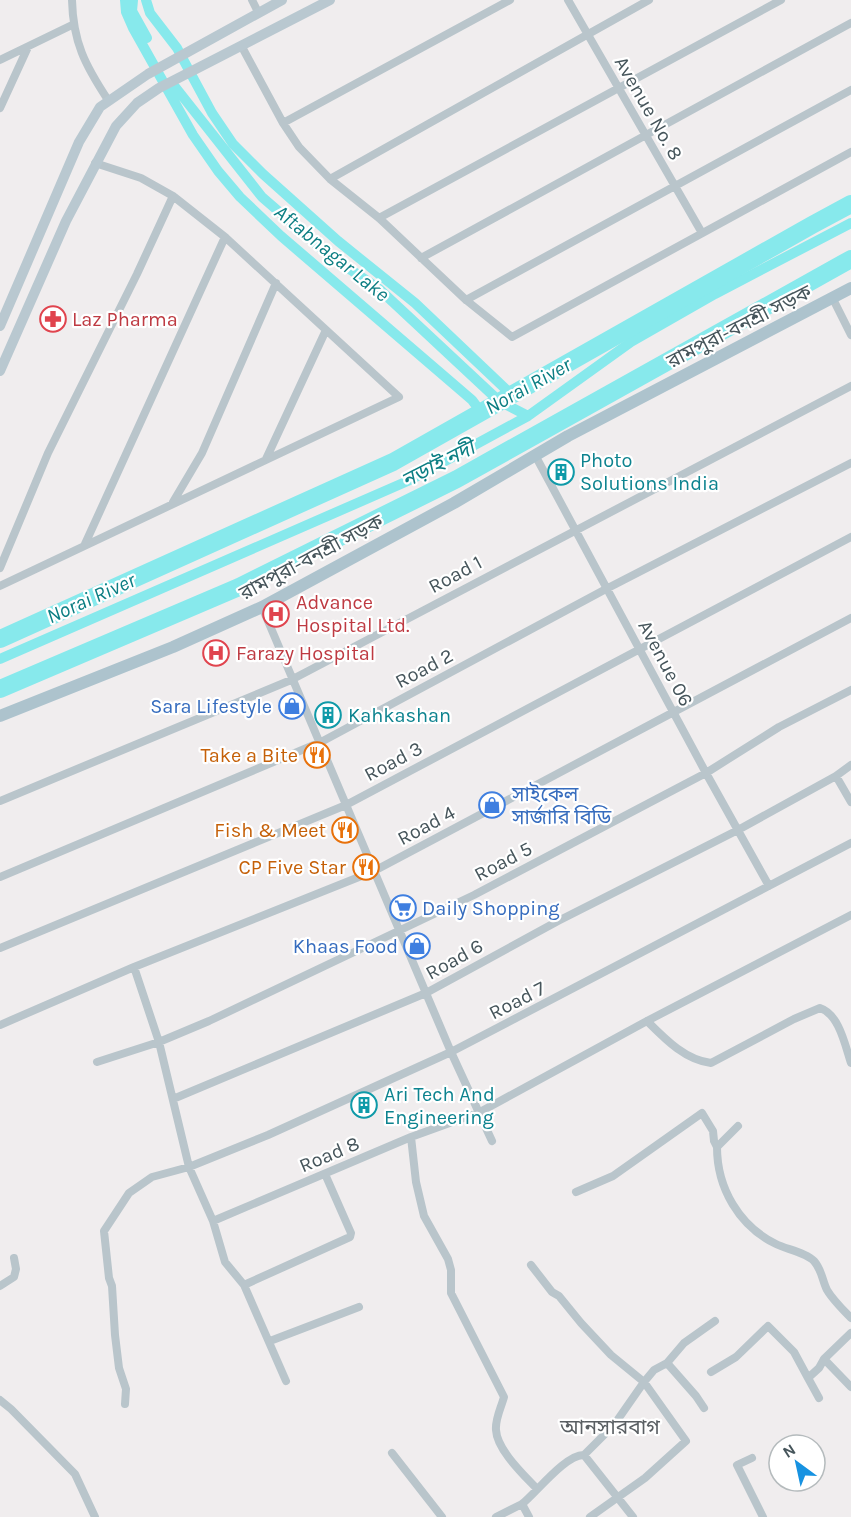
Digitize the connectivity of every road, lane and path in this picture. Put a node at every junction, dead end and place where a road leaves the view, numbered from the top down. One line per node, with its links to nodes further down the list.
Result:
1 (72, 0): 11 (street)
2 (252, 0): 9 (street)
3 (282, 0): 9 (street)
4 (330, 0): 13 (street)
5 (510, 0): 20 (street)
6 (568, 0): 12 (street, Avenue No. 8)
7 (648, 0): 12 (street)
8 (781, 0): 16 (street)
9 (258, 12): 18 (street)
10 (851, 23): 21 (street)
11 (72, 25): 14 (street); 18 (street)
12 (586, 34): 16 (street, Avenue No. 8); 24 (street)
13 (242, 46): 20 (street); 23 (street)
14 (28, 47): 15 (street); 19 (street)
15 (0, 60)
16 (619, 89): 21 (street, Avenue No. 8); 27 (street)
17 (851, 90): 25 (street)
18 (108, 100): 35 (street)
19 (0, 108)
20 (283, 123): 24 (street)
21 (646, 134): 25 (street, Avenue No. 8); 30 (street)
22 (851, 152): 28 (street)
23 (95, 162): 26 (street); 38 (street)
24 (330, 179): 27 (street)
25 (675, 185): 28 (street, Avenue No. 8); 34 (street)
26 (173, 196): 29 (street); 47 (street)
27 (379, 218): 30 (street)
28 (702, 233): 34 (street)
29 (225, 237): 31 (street); 46 (street)
30 (421, 258): 34 (street)
31 (276, 283): 36 (street); 43 (street)
32 (851, 288): 33 (main road, রামপুরা-বনশ্রী সড়ক)
33 (832, 299): 37 (street); 40 (main road, রামপুরা-বনশ্রী সড়ক)
34 (466, 300)
35 (0, 326)
36 (326, 330): 41 (street); 41 (street)
37 (851, 335)
38 (0, 371)
39 (851, 386): 44 (street, Road 1)
40 (535, 455): 44 (street, Avenue 06); 50 (main road, রামপুরা-বনশ্রী সড়ক)
41 (266, 459): 43 (street)
42 (850, 465): 49 (street, Road 2)
43 (172, 504): 46 (street)
44 (576, 529): 49 (street, Avenue 06); 53 (street, Road 1)
45 (851, 537): 52 (street, Road 3)
46 (85, 544): 48 (street)
47 (0, 568)
48 (0, 586)
49 (606, 588): 52 (street, Avenue 06); 57 (street, Road 2)
50 (262, 607): 53 (street); 56 (main road, রামপুরা-বনশ্রী সড়ক)
51 (851, 618): 55 (street, Road 4)
52 (639, 650): 55 (street, Avenue 06); 63 (street, Road 3)
53 (291, 680): 57 (street); 61 (street, Road 1)
54 (851, 690): 59 (street, Road 5)
55 (674, 713): 59 (street, Avenue 06); 66 (street, Road 4)
56 (0, 716)
57 (321, 742): 63 (street); 67 (street, Road 2)
58 (851, 765): 60 (street, Road 6)
59 (706, 773): 64 (street, Avenue 06); 70 (street, Road 5)
60 (836, 776): 62 (street); 64 (street, Road 6)
61 (0, 801)
62 (851, 802)
63 (346, 804): 66 (street); 71 (street, Road 3)
64 (738, 830): 68 (street, Avenue 06); 73 (street, Road 6)
65 (851, 843): 68 (street, Road 7)
66 (374, 871): 70 (street); 72 (street, Road 4)
67 (0, 877)
68 (769, 886): 77 (street, Road 7)
69 (851, 915): 74 (street, Road 8)
70 (400, 931): 73 (street); 76 (street, Road 5)
71 (0, 948)
72 (134, 967): 75 (street, Road 4); 76 (street)
73 (426, 993): 77 (street); 80 (street, Road 6)
74 (647, 1021): 79 (street); 81 (street, Road 8)
75 (0, 1025)
76 (159, 1042): 78 (street, Road 5); 80 (street)
77 (451, 1052): 81 (street); 86 (street, Road 7)
78 (97, 1062)
79 (851, 1063)
80 (172, 1099): 86 (street)
81 (480, 1112): 83 (street, Road 8); 84 (street)
82 (738, 1126): 85 (street)
83 (411, 1137): 87 (street, Road 8); 113 (street)
84 (492, 1141)
85 (717, 1147): 88 (street); 95 (street)
86 (189, 1167): 89 (street); 108 (street, Road 7)
87 (326, 1174): 89 (street, Road 8); 92 (street)
88 (576, 1192)
89 (215, 1221): 92 (street)
90 (14, 1258): 93 (street)
91 (531, 1265): 104 (street)
92 (244, 1285): 98 (street)
93 (0, 1286)
94 (359, 1307): 98 (street)
95 (851, 1318)
96 (715, 1321): 100 (street)
97 (851, 1333): 99 (street)
98 (270, 1341): 103 (street)
99 (824, 1359): 102 (street); 105 (street)
100 (667, 1363): 104 (street); 109 (street)
101 (711, 1372): 102 (street)
102 (808, 1378): 106 (street)
103 (286, 1381)
104 (644, 1382): 111 (street); 114 (street)
105 (851, 1387)
106 (819, 1398)
107 (0, 1400): 116 (street)
108 (125, 1404)
109 (704, 1408)
110 (392, 1453): 117 (street)
111 (584, 1455): 113 (street); 114 (street)
112 (752, 1458): 122 (street)
113 (537, 1489): 115 (street)
114 (617, 1497): 120 (street); 121 (street)
115 (522, 1504): 118 (street); 119 (street)
116 (95, 1517)
117 (442, 1517)
118 (496, 1517)
119 (529, 1517)
120 (590, 1517)
121 (633, 1517)
122 (763, 1517)

